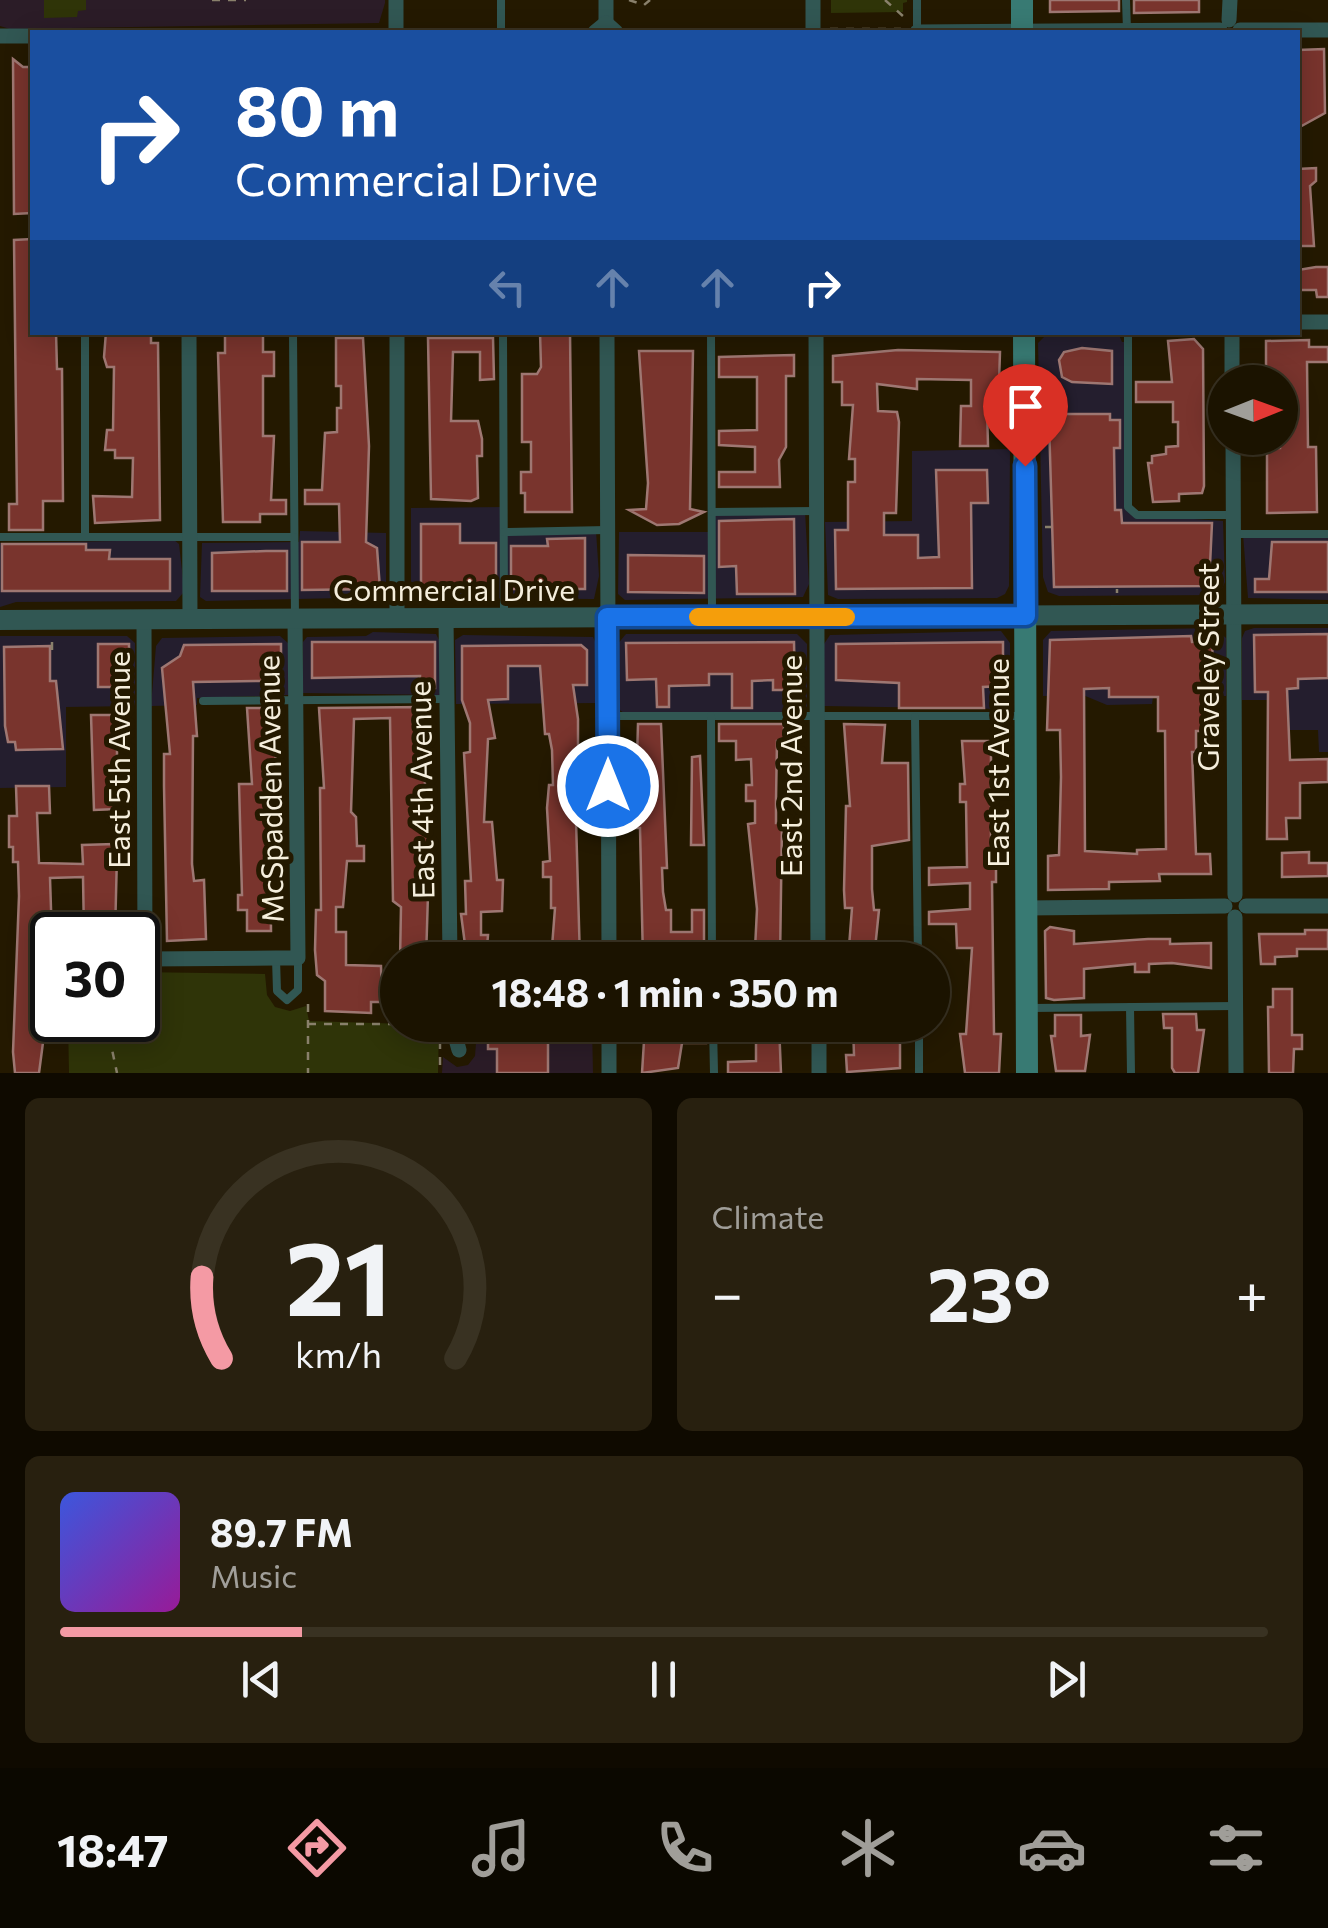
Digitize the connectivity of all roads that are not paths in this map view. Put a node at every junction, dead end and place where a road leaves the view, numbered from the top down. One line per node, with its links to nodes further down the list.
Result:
1 (396, 0): 11 (street)
2 (501, 0): 12 (lane)
3 (606, 0): 9 (street)
4 (813, 0): 13 (street)
5 (917, 0): 14 (lane)
6 (1022, 0): 15 (main road)
7 (1126, 0): 16 (lane)
8 (1230, 0): 10 (street)
9 (605, 29)
10 (1230, 29): 17 (street); 18 (street)
11 (396, 30)
12 (501, 30)
13 (817, 30)
14 (917, 30)
15 (1022, 30)
16 (1127, 30)
17 (1196, 30)
18 (1328, 30)
19 (0, 36): 20 (street)
20 (30, 36)
21 (1300, 322): 22 (street)
22 (1328, 322)
23 (85, 335): 43 (lane)
24 (189, 335): 44 (street)
25 (293, 335): 46 (lane)
26 (397, 335): 53 (street)
27 (502, 335): 40 (lane)
28 (607, 335): 39 (street)
29 (711, 335): 37 (lane)
30 (816, 335): 36 (street, East 2nd Avenue)
31 (1024, 335): 49 (main road, East 1st Avenue)
32 (1128, 335): 38 (lane)
33 (1232, 335): 34 (street)
34 (1232, 365)
35 (1232, 455): 38 (street, Graveley Street)
36 (816, 511): 37 (lane); 52 (street, East 2nd Avenue)
37 (712, 512): 51 (lane)
38 (1233, 515): 41 (street, Graveley Street)
39 (607, 530): 40 (lane); 50 (street)
40 (504, 532): 55 (lane)
41 (1233, 534): 42 (lane); 47 (street, Graveley Street)
42 (1328, 534)
43 (85, 536): 44 (lane); 45 (lane)
44 (190, 536): 46 (lane); 59 (street)
45 (0, 537)
46 (294, 537): 56 (lane)
47 (1233, 614): 48 (street, Commercial Drive); 49 (street, Commercial Drive); 68 (street, Graveley Street)
48 (1328, 614)
49 (1026, 616): 52 (street, Commercial Drive); 67 (main road, East 1st Avenue)
50 (607, 617): 51 (street, Commercial Drive); 55 (street, Commercial Drive); 63 (street)
51 (712, 617): 52 (street, Commercial Drive)
52 (815, 617): 65 (street, East 2nd Avenue)
53 (397, 618): 54 (street, Commercial Drive); 56 (street, Commercial Drive)
54 (446, 618): 55 (street, Commercial Drive); 60 (street, East 4th Avenue)
55 (504, 618)
56 (294, 619): 59 (street, Commercial Drive); 61 (street, McSpadden Avenue)
57 (0, 620): 58 (street, Commercial Drive)
58 (144, 620): 59 (street, Commercial Drive); 76 (street, East 5th Avenue)
59 (190, 620)
60 (446, 698): 61 (lane); 71 (street, East 4th Avenue)
61 (296, 700): 62 (lane); 77 (street, McSpadden Avenue)
62 (203, 701)
63 (608, 716): 64 (lane); 72 (street)
64 (711, 716): 65 (lane); 73 (lane)
65 (817, 716): 66 (lane); 74 (street, East 2nd Avenue)
66 (916, 716): 67 (lane); 75 (lane)
67 (1026, 716): 70 (main road, East 1st Avenue)
68 (1236, 906): 69 (street); 70 (street); 78 (street, Graveley Street)
69 (1328, 906)
70 (1026, 908): 80 (main road, East 1st Avenue)
71 (450, 942)
72 (609, 942)
73 (712, 942)
74 (818, 942)
75 (918, 942)
76 (276, 958): 77 (street); 77 (lane)
77 (298, 958)
78 (1236, 1006): 79 (lane); 93 (street, Graveley Street)
79 (1130, 1007): 80 (lane); 92 (lane)
80 (1027, 1008): 91 (main road, East 1st Avenue)
81 (457, 1042): 86 (street)
82 (609, 1042): 87 (street)
83 (713, 1042): 88 (lane)
84 (818, 1042): 89 (street)
85 (919, 1042): 90 (lane)
86 (459, 1050)
87 (610, 1073)
88 (714, 1073)
89 (819, 1073)
90 (919, 1073)
91 (1027, 1073)
92 (1131, 1073)
93 (1236, 1073)

